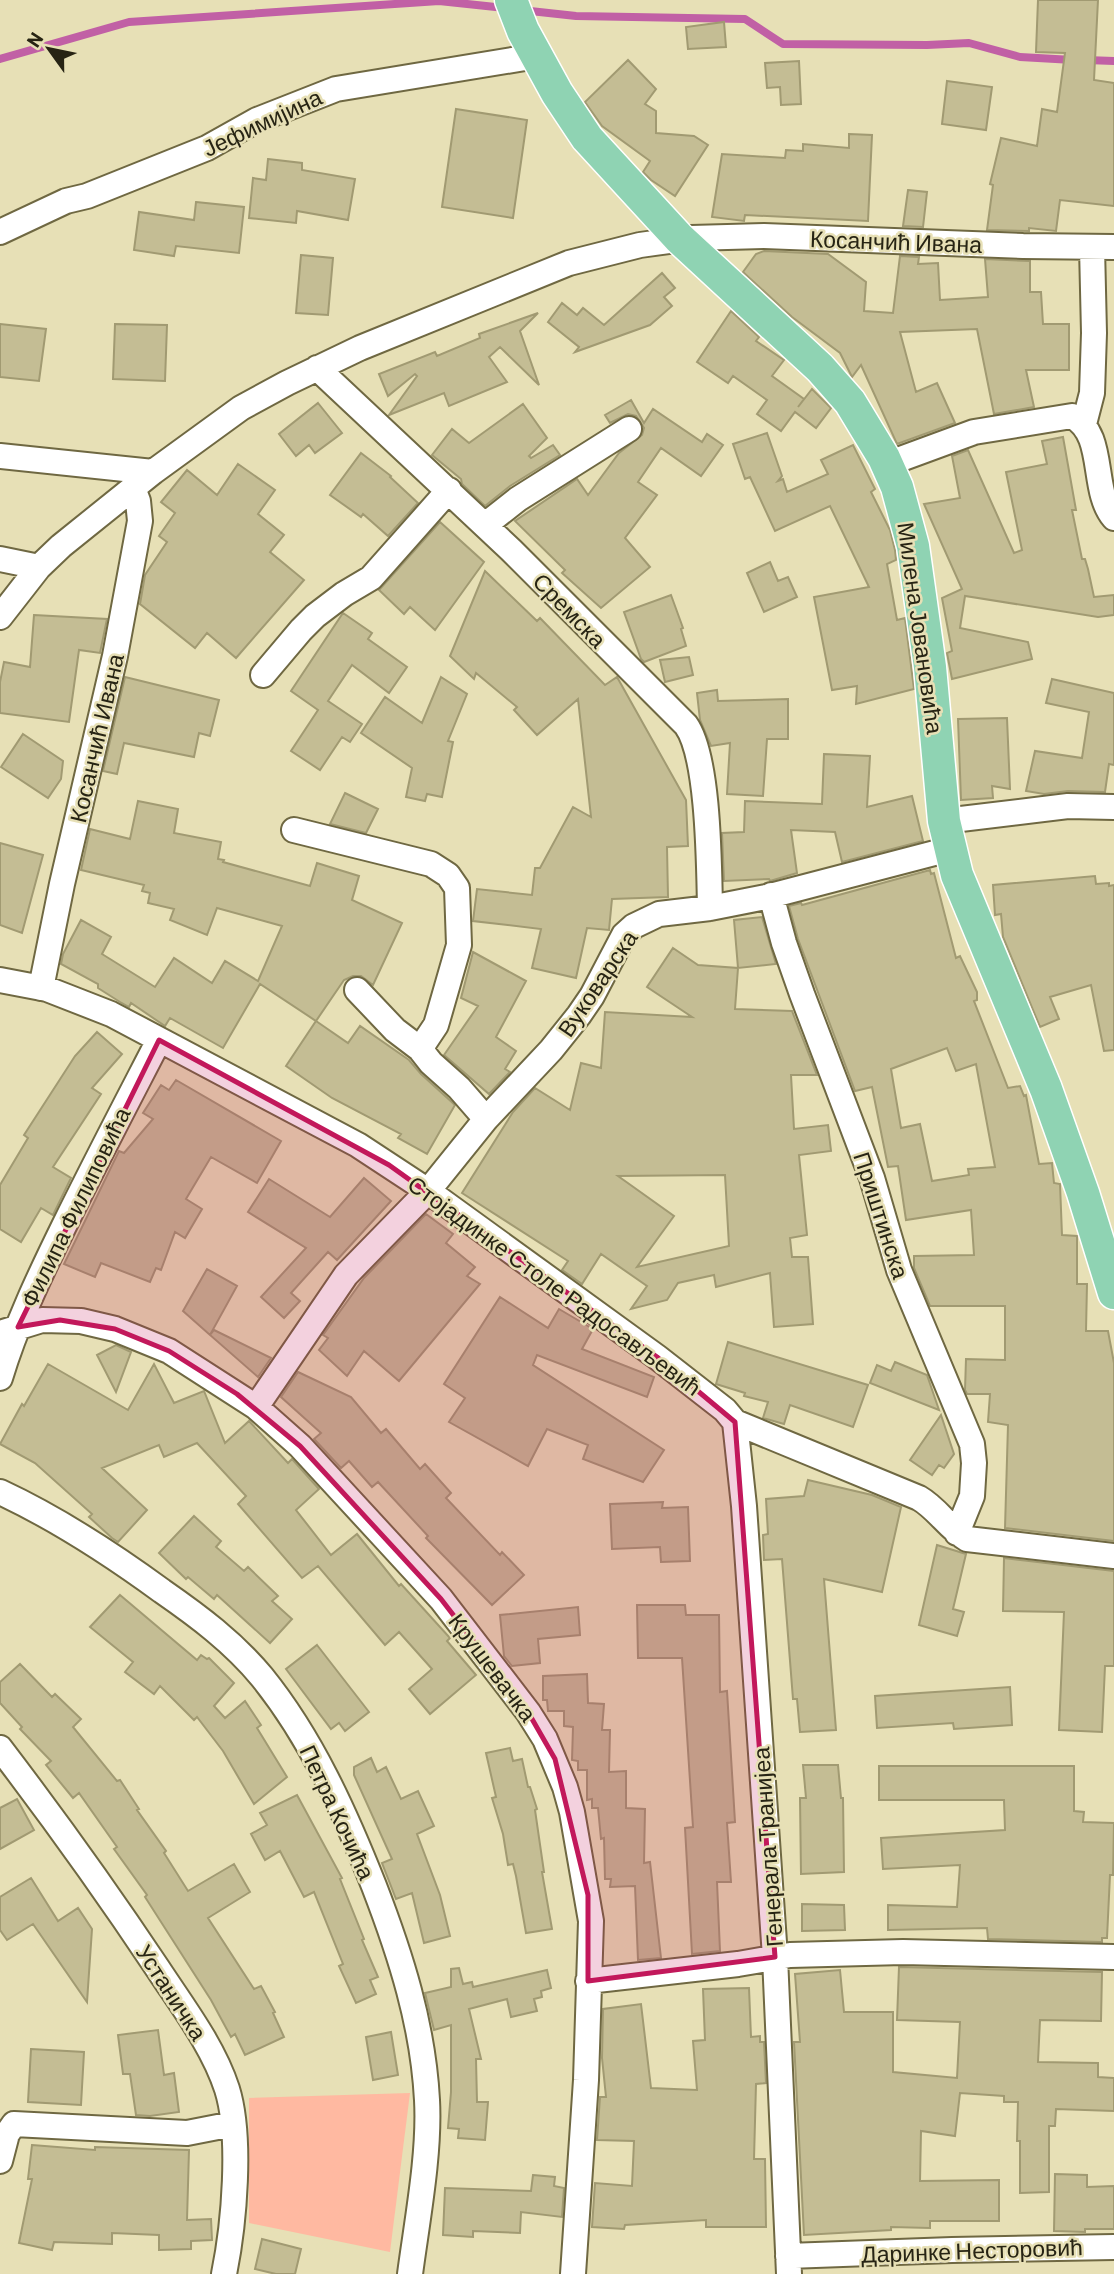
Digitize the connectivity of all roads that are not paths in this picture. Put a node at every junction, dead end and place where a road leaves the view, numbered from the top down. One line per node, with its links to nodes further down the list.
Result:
1 (511, 0): 2 (main road, Милена Јовановића)
2 (530, 44): 3 (street, Јефимијина); 4 (main road, Милена Јовановића)
3 (0, 233)
4 (679, 238): 5 (street, Косанчић Ивана); 6 (street, Косанчић Ивана); 10 (main road, Милена Јовановића)
5 (1103, 247): 7 (street)
6 (317, 368): 11 (street, Косанчић Ивана); 13 (street, Сремска)
7 (1084, 424): 10 (street); 14 (street)
8 (629, 429): 15 (street)
9 (0, 456): 11 (street)
10 (887, 464): 22 (main road, Милена Јовановића)
11 (153, 472): 12 (street, Косанчић Ивана)
12 (133, 488): 17 (street, Косанчић Ивана); 26 (street, Косанчић Ивана)
13 (449, 490): 15 (street, Сремска); 19 (street)
14 (1114, 518)
15 (485, 525): 24 (street, Сремска)
16 (0, 559): 17 (street)
17 (39, 567): 18 (street, Косанчић Ивана)
18 (0, 617)
19 (264, 675)
20 (1114, 807): 22 (street, Вуковарска)
21 (294, 830): 29 (street)
22 (947, 835): 23 (street, Вуковарска); 32 (main road, Милена Јовановића)
23 (771, 895): 24 (street, Вуковарска); 38 (street, Приштинска)
24 (709, 908): 30 (street, Вуковарска)
25 (0, 980): 26 (street, Стојадинке Столе Радосављевић)
26 (41, 988): 28 (street, Стојадинке Столе Радосављевић)
27 (357, 990): 29 (street)
28 (159, 1040): 31 (street, Стојадинке Столе Радосављевић); 33 (street, Филипа Филиповића)
29 (420, 1049): 30 (street)
30 (486, 1119): 31 (street, Вуковарска)
31 (428, 1191): 35 (street, Вуковарска); 36 (street, Стојадинке Столе Радосављевић)
32 (1114, 1293)
33 (9, 1330): 34 (street, Филипа Филиповића); 35 (street, Крушевачка)
34 (0, 1378)
35 (256, 1407): 43 (street, Крушевачка)
36 (735, 1422): 38 (street, Стојадинке Столе Радосављевић); 41 (street, Генерала Транијеа)
37 (0, 1492): 49 (street, Петра Кочића)
38 (957, 1533): 39 (street)
39 (1114, 1556)
40 (0, 1748): 44 (street, Устаничка)
41 (775, 1957): 42 (street); 43 (street); 47 (street, Генерала Транијеа)
42 (1114, 1957)
43 (588, 1981): 50 (street, Крушевачка)
44 (233, 2124): 45 (street); 48 (street, Устаничка)
45 (0, 2161)
46 (1114, 2247): 47 (street, Даринке Несторовић)
47 (789, 2265)
48 (224, 2274)
49 (410, 2274)
50 (573, 2274)

